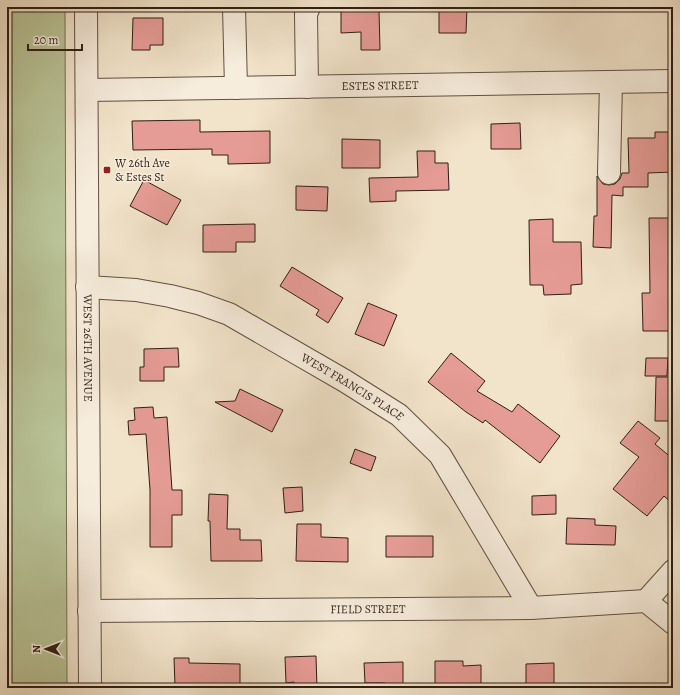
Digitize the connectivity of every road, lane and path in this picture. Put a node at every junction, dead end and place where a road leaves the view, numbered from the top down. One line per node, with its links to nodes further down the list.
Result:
1 (86, 7): 8 (street, WEST 26TH AVENUE)
2 (234, 7): 7 (street)
3 (309, 7): 6 (street)
4 (673, 81): 5 (street, ESTES STREET)
5 (611, 82): 6 (street, ESTES STREET); 9 (street)
6 (307, 87): 7 (street, ESTES STREET)
7 (236, 88): 8 (street, ESTES STREET)
8 (87, 90): 10 (street, WEST 26TH AVENUE)
9 (608, 173)
10 (88, 287): 13 (street, WEST FRANCIS PLACE); 14 (street, WEST 26TH AVENUE)
11 (673, 571): 12 (street)
12 (646, 601): 13 (street, FIELD STREET); 15 (street)
13 (531, 608): 14 (street, FIELD STREET)
14 (89, 612): 16 (street, WEST 26TH AVENUE)
15 (673, 623)
16 (90, 688)

